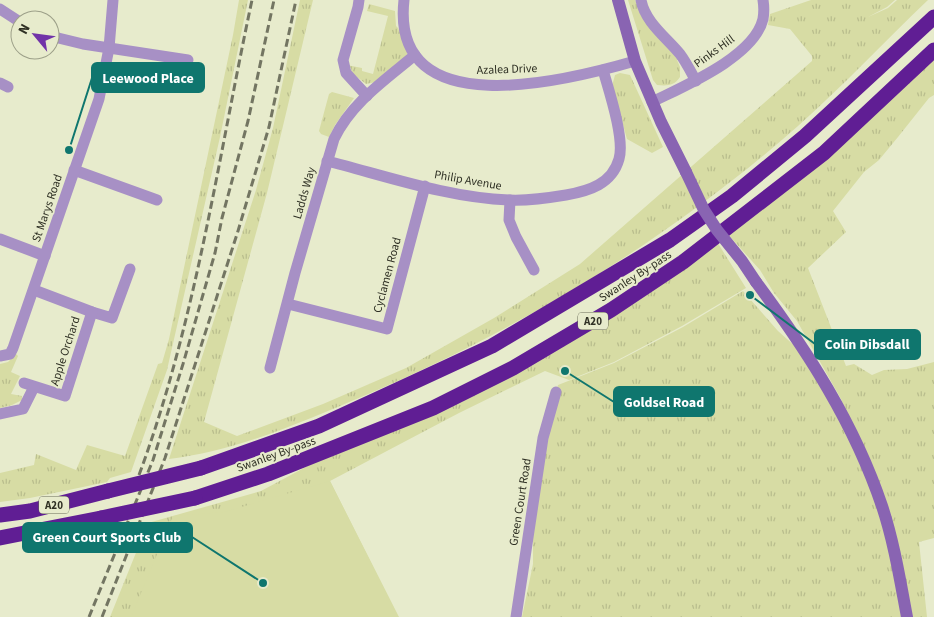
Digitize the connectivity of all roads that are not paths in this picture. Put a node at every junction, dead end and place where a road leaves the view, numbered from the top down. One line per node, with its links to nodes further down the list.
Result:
1 (113, 0): 9 (street, St Marys Road)
2 (359, 0): 16 (street)
3 (404, 0): 11 (street, Azalea Drive)
4 (618, 0): 13 (main road)
5 (641, 0): 15 (street)
6 (763, 0): 15 (street, Pinks Hill)
7 (934, 17): 34 (highway, Swanley By-pass / A20, bridge)
8 (60, 38): 9 (street)
9 (110, 48): 12 (street); 19 (street, St Marys Road)
10 (934, 50): 35 (highway, Swanley By-pass / A20, bridge)
11 (415, 55): 14 (street, Azalea Drive); 16 (street, Ladds Way)
12 (188, 60)
13 (635, 60): 14 (street, Azalea Drive); 17 (main road)
14 (603, 70): 22 (street, Philip Avenue)
15 (696, 81): 17 (street, Pinks Hill)
16 (367, 96): 18 (street, Ladds Way)
17 (652, 102): 39 (main road, bridge)
18 (327, 161): 20 (street, Philip Avenue); 28 (street, Ladds Way)
19 (74, 170): 21 (street); 24 (street, St Marys Road)
20 (425, 186): 22 (street, Philip Avenue); 28 (street, Cyclamen Road)
21 (157, 200)
22 (510, 200): 26 (street)
23 (0, 239): 24 (street)
24 (45, 256): 27 (street, St Marys Road)
25 (130, 269): 29 (street, Apple Orchard)
26 (534, 270)
27 (34, 290): 29 (street, Apple Orchard); 30 (street, St Marys Road)
28 (288, 304): 31 (street, Ladds Way)
29 (92, 312): 33 (street, Apple Orchard)
30 (0, 356)
31 (270, 368)
32 (556, 392): 38 (street, Green Court Road)
33 (0, 414)
34 (0, 516)
35 (85, 522): 36 (highway, A20); 37 (highway)
36 (0, 538)
37 (0, 545)
38 (516, 617)
39 (907, 617)

